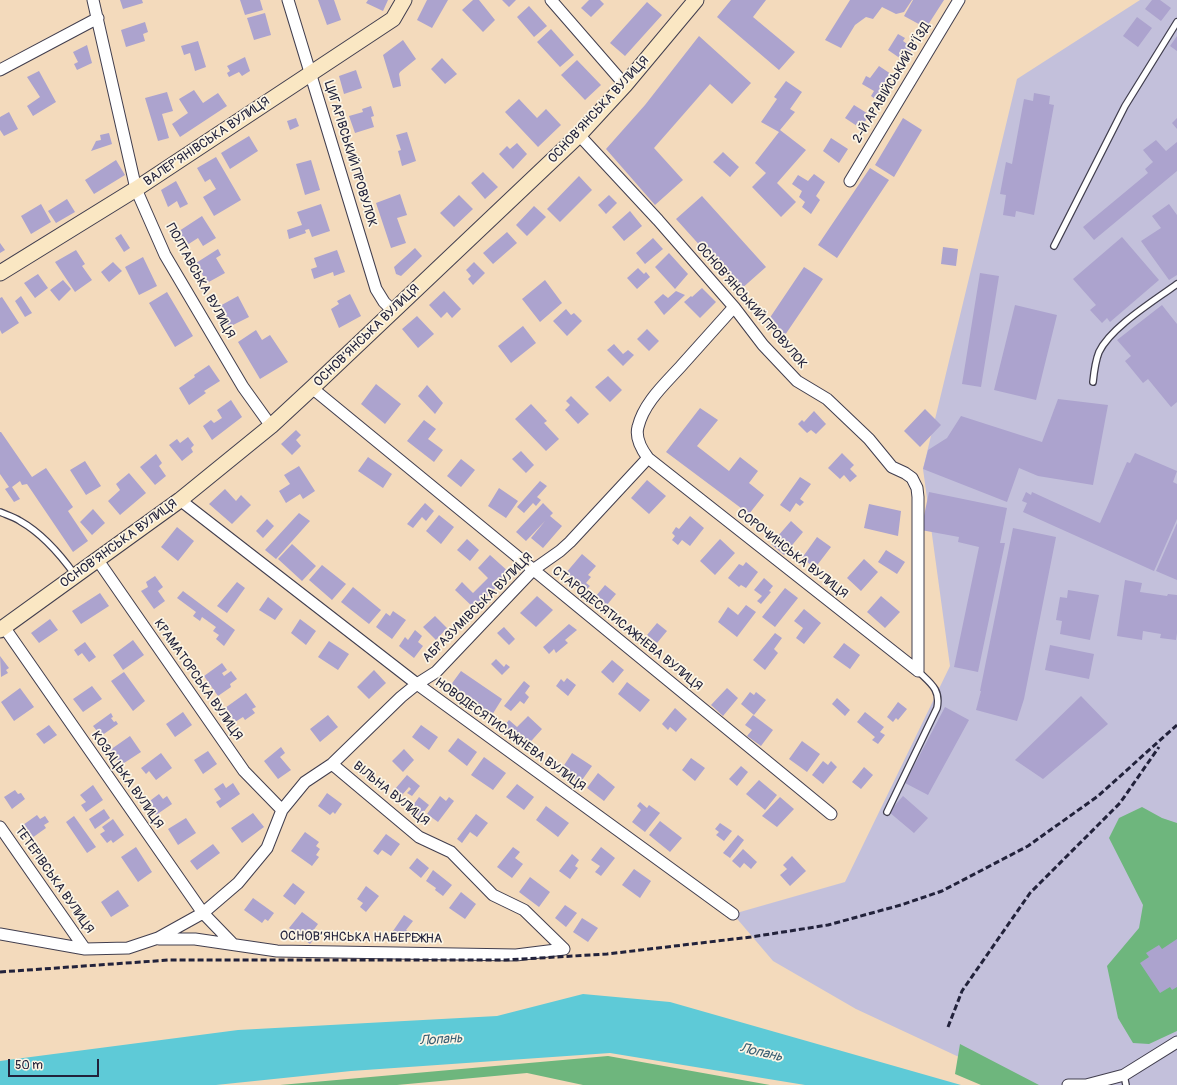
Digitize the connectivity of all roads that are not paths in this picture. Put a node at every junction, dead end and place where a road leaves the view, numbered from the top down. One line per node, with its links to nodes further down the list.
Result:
1 (93, 0): 7 (street, ПОЛТАВСЬКА ВУЛИЦЯ)
2 (288, 0): 10 (street, ЦИГАРІВСЬКИЙ ПРОВУЛОК)
3 (404, 0): 10 (street, ВАЛЕР’ЯНІВСЬКА ВУЛИЦЯ)
4 (551, 0): 11 (street)
5 (696, 0): 11 (street, ОСНОВ’ЯНСЬКА ВУЛИЦЯ)
6 (959, 0): 13 (street, 2-Й АРАВІЙСЬКИЙ В’ЇЗД)
7 (98, 18): 9 (street); 14 (street, ПОЛТАВСЬКА ВУЛИЦЯ)
8 (1177, 22): 15 (lane)
9 (0, 70)
10 (310, 72): 14 (street, ВАЛЕР’ЯНІВСЬКА ВУЛИЦЯ); 19 (street, ЦИГАРІВСЬКИЙ ПРОВУЛОК)
11 (625, 85): 12 (street, ОСНОВ’ЯНСЬКА ВУЛИЦЯ)
12 (579, 135): 18 (street, ОСНОВ’ЯНСЬКИЙ ПРОВУЛОК); 19 (street, ОСНОВ’ЯНСЬКА ВУЛИЦЯ)
13 (850, 180)
14 (136, 188): 16 (street, ВАЛЕР’ЯНІВСЬКА ВУЛИЦЯ); 22 (street, ПОЛТАВСЬКА ВУЛИЦЯ)
15 (1054, 246)
16 (0, 273)
17 (1177, 284): 20 (lane)
18 (734, 307): 23 (street); 30 (street, ОСНОВ’ЯНСЬКИЙ ПРОВУЛОК)
19 (393, 312): 21 (street, ОСНОВ’ЯНСЬКА ВУЛИЦЯ)
20 (1093, 382)
21 (312, 388): 22 (street, ОСНОВ’ЯНСЬКА ВУЛИЦЯ); 27 (street, СТАРОДЕСЯТИСАЖНЕВА ВУЛИЦЯ)
22 (272, 426): 24 (street, ОСНОВ’ЯНСЬКА ВУЛИЦЯ)
23 (648, 458): 27 (street, АБРАЗУМІВСЬКА ВУЛИЦЯ); 30 (street, СОРОЧИНСЬКА ВУЛИЦЯ)
24 (180, 500): 26 (street, ОСНОВ’ЯНСЬКА ВУЛИЦЯ); 31 (street, НОВОДЕСЯТИСАЖНЕВА ВУЛИЦЯ)
25 (0, 512): 28 (lane)
26 (97, 560): 28 (street, ОСНОВ’ЯНСЬКА ВУЛИЦЯ); 33 (street, КРАМАТОРСЬКА ВУЛИЦЯ)
27 (533, 570): 31 (street, АБРАЗУМІВСЬКА ВУЛИЦЯ); 35 (street, СТАРОДЕСЯТИСАЖНЕВА ВУЛИЦЯ)
28 (75, 576): 29 (street, ОСНОВ’ЯНСЬКА ВУЛИЦЯ)
29 (2, 628): 37 (street, КОЗАЦЬКА ВУЛИЦЯ)
30 (918, 671): 34 (lane)
31 (417, 684): 32 (street, АБРАЗУМІВСЬКА ВУЛИЦЯ); 38 (street, НОВОДЕСЯТИСАЖНЕВА ВУЛИЦЯ)
32 (332, 764): 33 (street, АБРАЗУМІВСЬКА ВУЛИЦЯ); 43 (street, ВІЛЬНА ВУЛИЦЯ)
33 (282, 810): 37 (street, АБРАЗУМІВСЬКА ВУЛИЦЯ)
34 (887, 812)
35 (832, 814)
36 (0, 826): 42 (street, ТЕТЕРІВСЬКА ВУЛИЦЯ)
37 (203, 913): 40 (street, АБРАЗУМІВСЬКА ВУЛИЦЯ); 41 (street, КОЗАЦЬКА ВУЛИЦЯ)
38 (733, 914)
39 (0, 934): 42 (street)
40 (158, 938): 41 (street, ОСНОВ’ЯНСЬКА НАБЕРЕЖНА); 42 (street)
41 (233, 944): 43 (street, ОСНОВ’ЯНСЬКА НАБЕРЕЖНА)
42 (85, 949)
43 (564, 950)
44 (1177, 1042): 45 (street)
45 (1125, 1080): 46 (street)
46 (1068, 1085)

